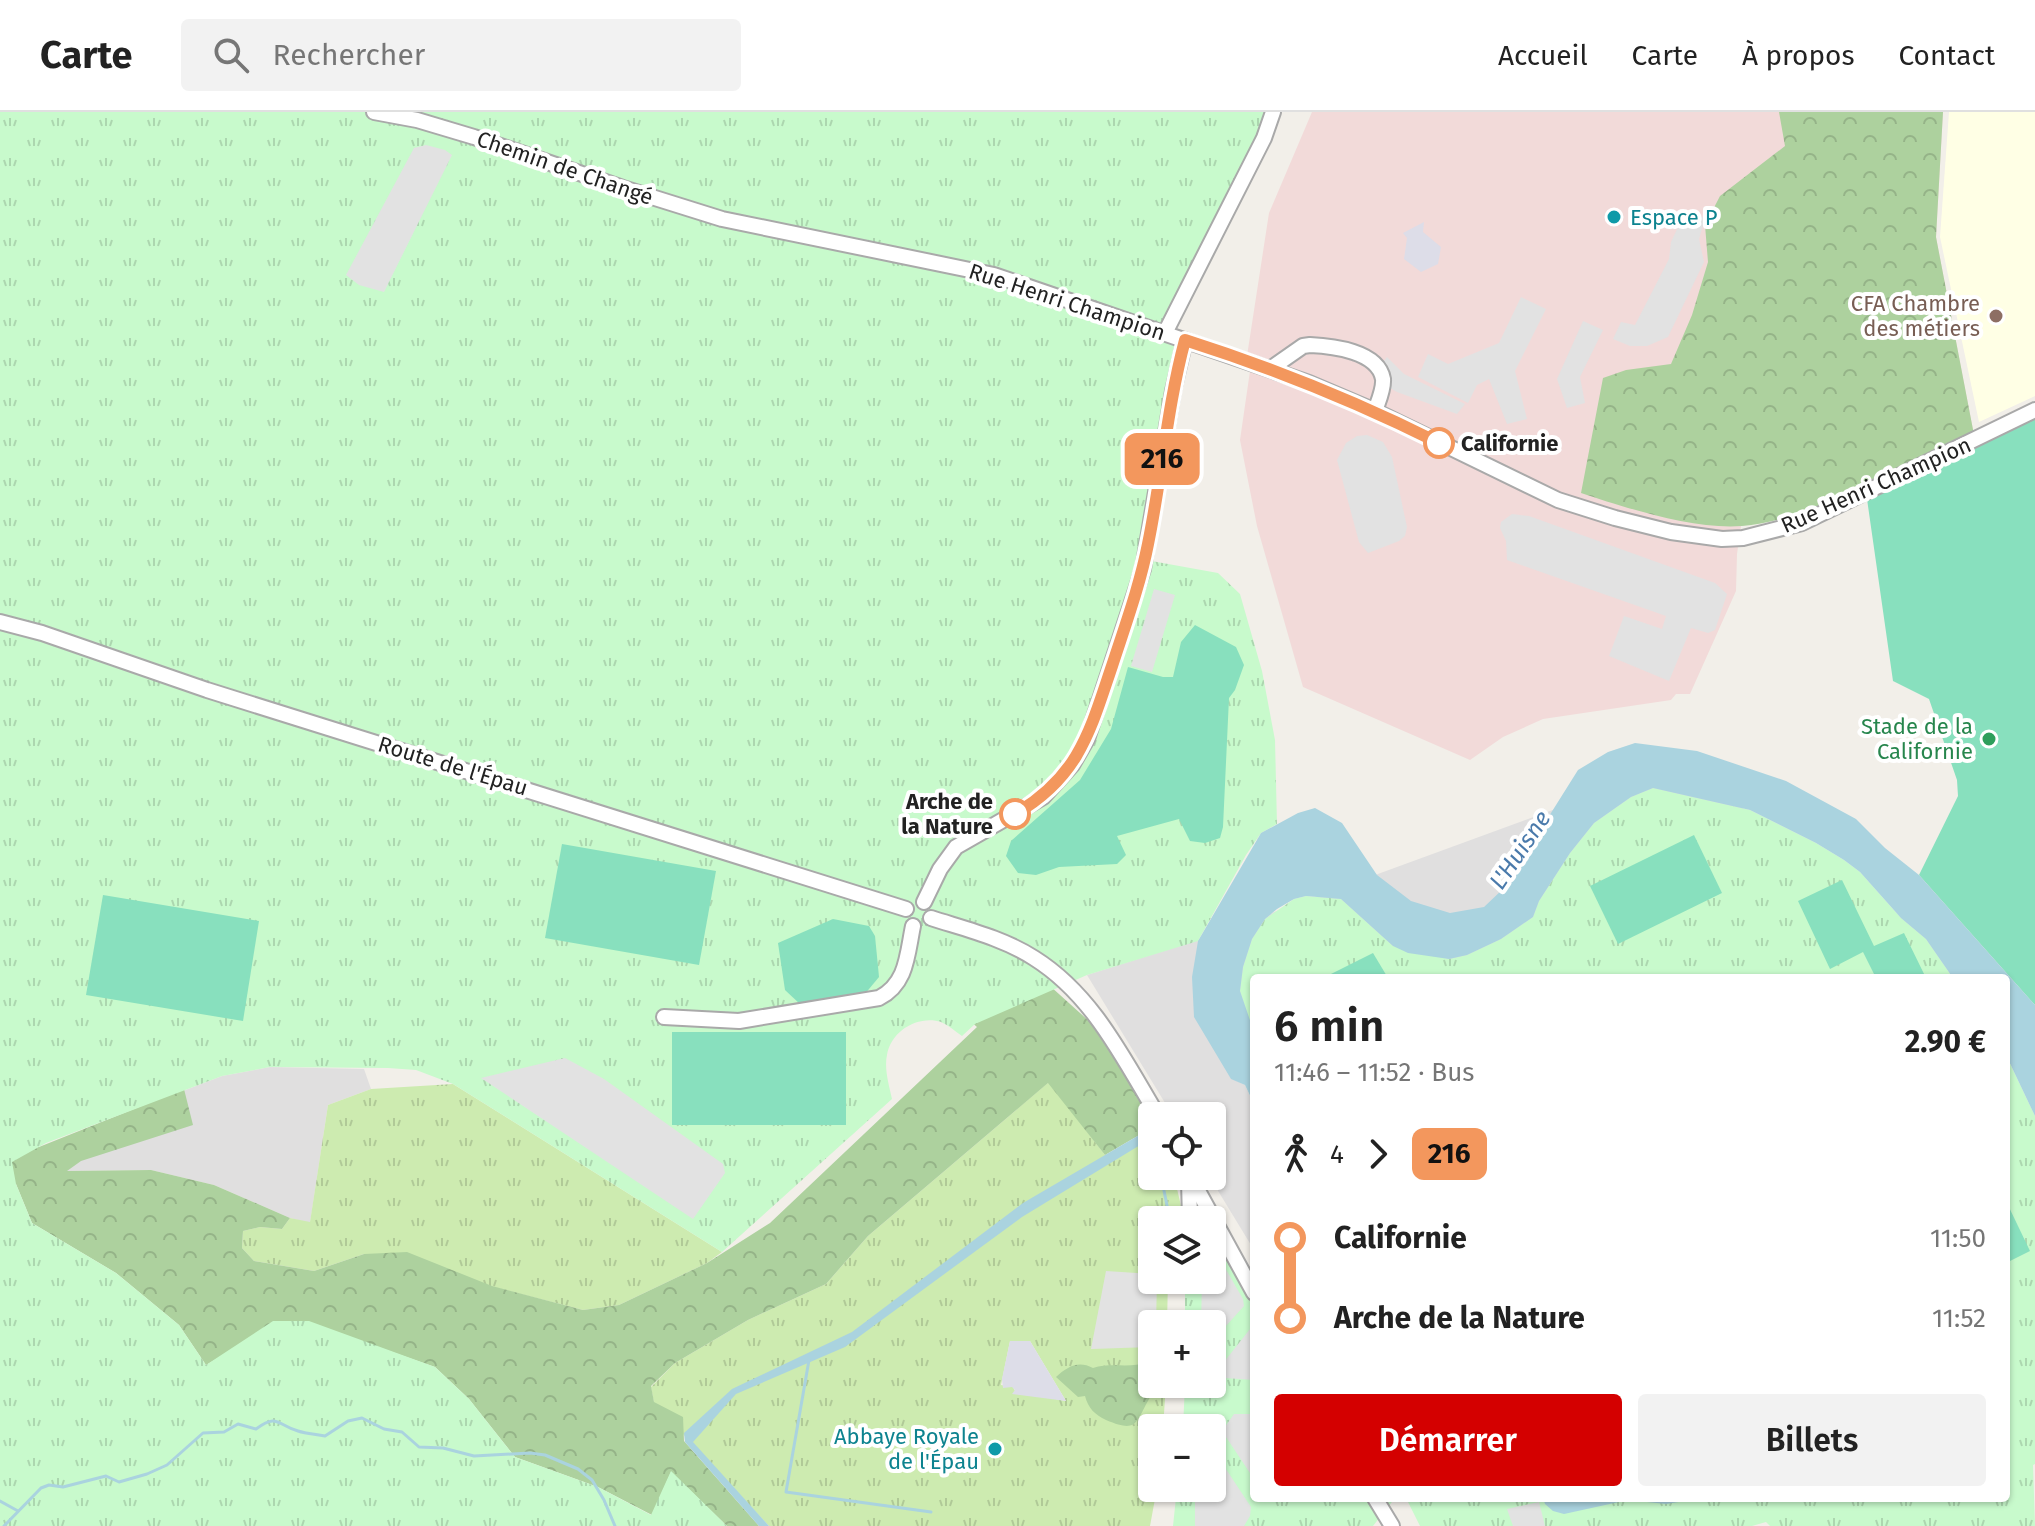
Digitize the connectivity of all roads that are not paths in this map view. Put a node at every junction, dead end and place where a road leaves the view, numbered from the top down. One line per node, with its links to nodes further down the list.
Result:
1 (374, 112): 3 (street, Chemin de Changé)
2 (1273, 112): 4 (street)
3 (663, 202): 4 (street, Rue Henri Champion)
4 (1165, 333): 5 (street, Rue Henri Champion)
5 (1185, 340): 7 (street, Rue Henri Champion); 12 (street)
6 (1293, 352): 7 (street); 8 (street); 10 (street)
7 (1270, 369): 8 (street, Rue Henri Champion)
8 (1296, 378): 10 (street, Rue Henri Champion)
9 (2035, 410): 10 (street, Rue Henri Champion)
10 (1375, 411)
11 (0, 622): 13 (street, Route de l'Épau)
12 (924, 902): 13 (street); 14 (street)
13 (906, 909): 15 (street)
14 (931, 918): 15 (street); 17 (street)
15 (913, 926): 16 (street)
16 (664, 1017)
17 (1150, 1102)
18 (1197, 1190): 19 (street)
19 (1250, 1286)
20 (1377, 1502): 21 (street)
21 (1392, 1526)

